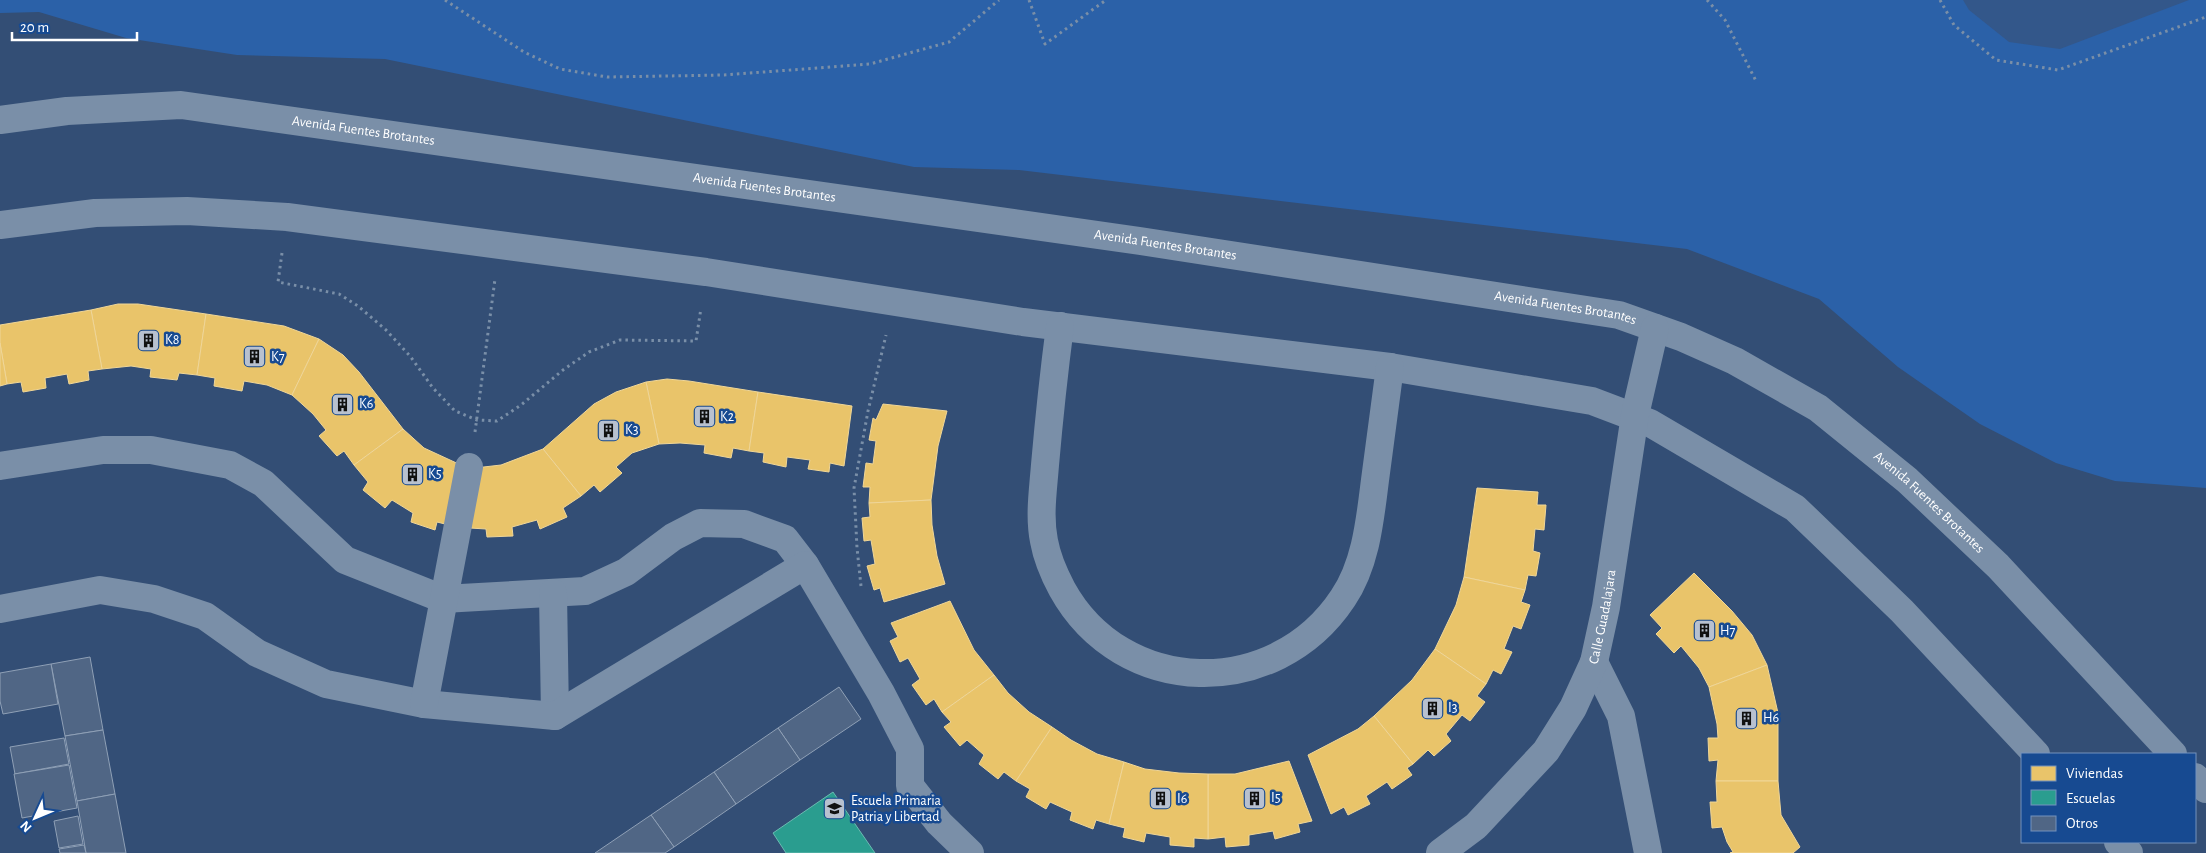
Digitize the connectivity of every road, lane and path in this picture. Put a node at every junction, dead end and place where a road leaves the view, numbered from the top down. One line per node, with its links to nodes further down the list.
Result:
1 (445, 0): 2 (path)
2 (1000, 0)
3 (1029, 0): 4 (path)
4 (1106, 0)
5 (1707, 0): 8 (path)
6 (1940, 0): 7 (path)
7 (2206, 17)
8 (1756, 81)
9 (0, 120): 16 (street, Avenida Fuentes Brotantes)
10 (287, 217): 11 (street); 12 (street); 19 (path)
11 (0, 225)
12 (499, 244): 13 (street); 19 (path)
13 (706, 272): 14 (street); 19 (path)
14 (894, 303): 15 (street); 24 (path)
15 (1060, 326): 17 (street); 17 (street)
16 (1655, 328): 18 (street, Calle Guadalajara); 31 (street, Avenida Fuentes Brotantes)
17 (1390, 367): 18 (street)
18 (1634, 415): 27 (street, Calle Guadalajara); 30 (street)
19 (477, 420): 21 (path)
20 (0, 466): 25 (street)
21 (469, 467): 25 (street)
22 (804, 566): 23 (street); 29 (street); 35 (street)
23 (554, 593): 25 (street); 29 (street)
24 (862, 594)
25 (443, 599): 28 (street)
26 (0, 609): 28 (street)
27 (1594, 662): 36 (street, Calle Guadalajara); 37 (street)
28 (424, 704): 29 (street)
29 (555, 716)
30 (2035, 753)
31 (2172, 753)
32 (2196, 778): 33 (street)
33 (2206, 789)
34 (2119, 843): 38 (street)
35 (970, 853)
36 (1440, 853)
37 (1648, 853)
38 (2129, 853)

